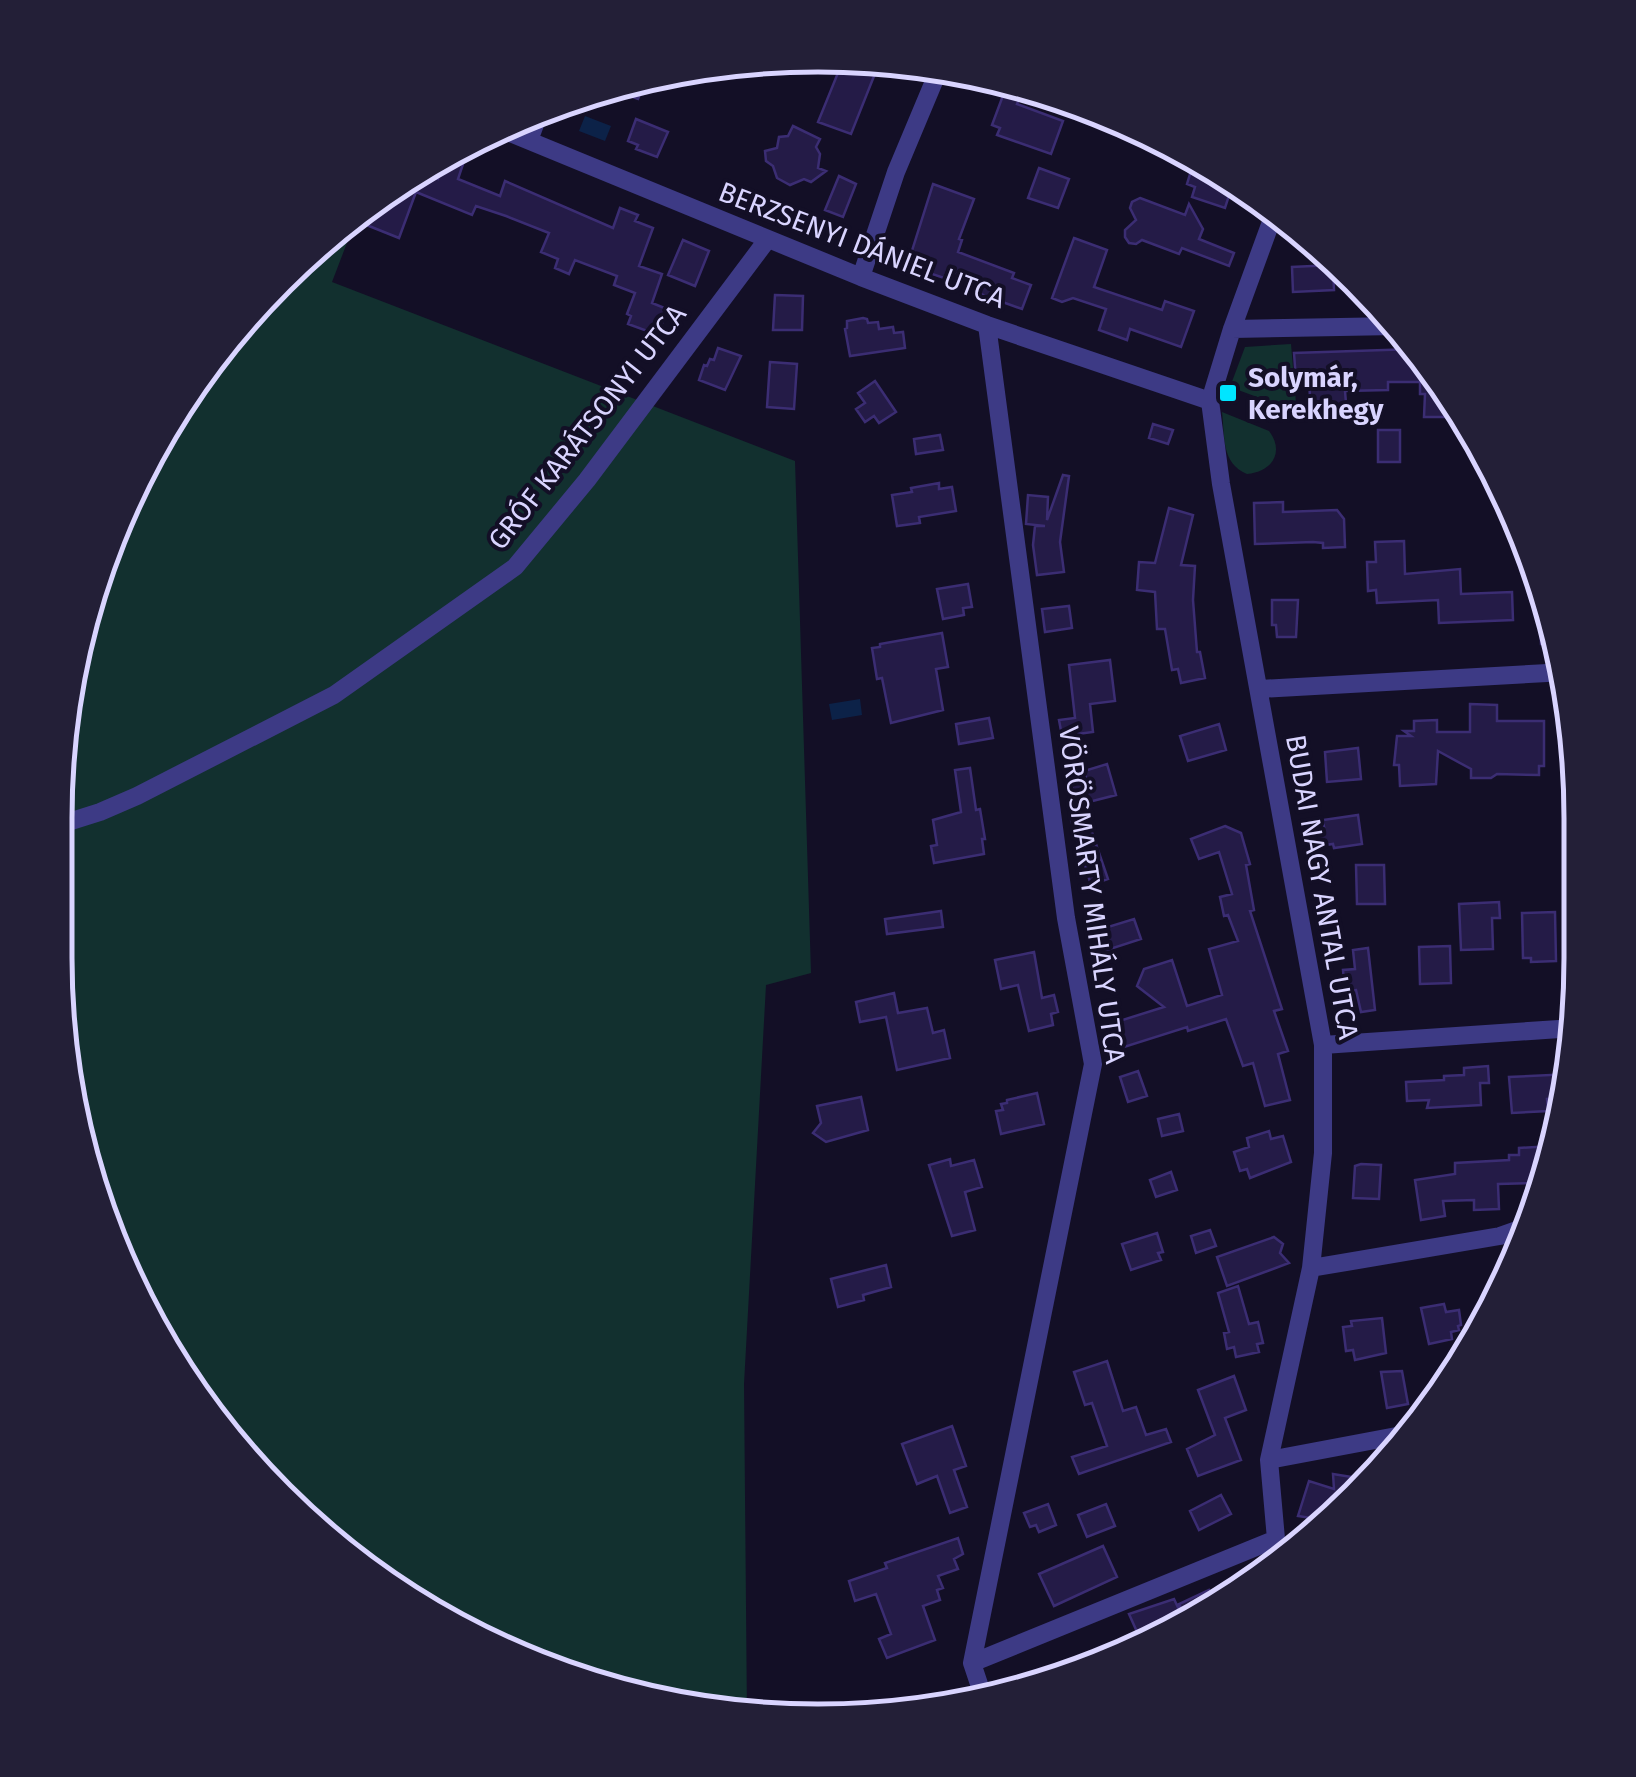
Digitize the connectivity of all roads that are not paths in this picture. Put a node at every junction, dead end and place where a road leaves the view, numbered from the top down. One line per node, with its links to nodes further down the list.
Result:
1 (934, 82): 7 (street)
2 (533, 129): 4 (street)
3 (520, 135): 4 (street, BERZSENYI DÁNIEL UTCA)
4 (530, 138): 6 (street, BERZSENYI DÁNIEL UTCA)
5 (1270, 226): 10 (street)
6 (767, 240): 7 (street, BERZSENYI DÁNIEL UTCA); 14 (street, GRÓF KARÁTSONYI UTCA)
7 (861, 276): 8 (street, BERZSENYI DÁNIEL UTCA)
8 (987, 325): 11 (street, BERZSENYI DÁNIEL UTCA); 23 (street, VÖRÖSMARTY MIHÁLY UTCA)
9 (1378, 326): 10 (street)
10 (1232, 329): 11 (street)
11 (1210, 401): 13 (street, BUDAI NAGY ANTAL UTCA)
12 (1549, 673): 13 (street)
13 (1260, 689): 16 (street, BUDAI NAGY ANTAL UTCA)
14 (72, 820)
15 (1560, 1029): 16 (street)
16 (1323, 1044): 18 (street, BUDAI NAGY ANTAL UTCA)
17 (1512, 1232): 18 (street)
18 (1311, 1268): 20 (street, BUDAI NAGY ANTAL UTCA)
19 (1389, 1437): 20 (street)
20 (1269, 1460): 21 (street, BUDAI NAGY ANTAL UTCA)
21 (1276, 1539): 22 (street, BUDAI NAGY ANTAL UTCA); 23 (street)
22 (1278, 1545)
23 (972, 1663): 24 (street, VÖRÖSMARTY MIHÁLY UTCA)
24 (979, 1686)

